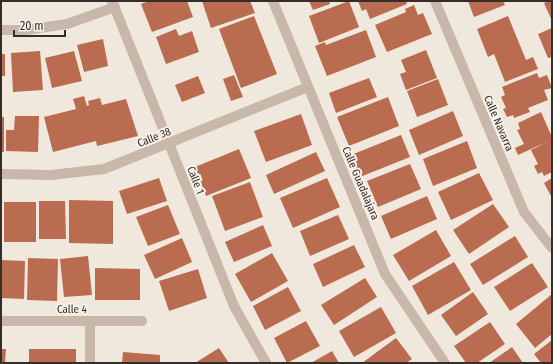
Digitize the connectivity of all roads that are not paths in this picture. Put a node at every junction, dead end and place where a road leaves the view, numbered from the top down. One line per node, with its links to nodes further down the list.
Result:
1 (273, 1): 5 (street, Calle Guadalajara)
2 (435, 1): 8 (street, Calle Navarra)
3 (113, 4): 4 (street); 6 (street, Calle 1)
4 (1, 30)
5 (308, 87): 6 (street, Calle 38); 14 (street, Calle Guadalajara)
6 (168, 144): 7 (street, Calle 38); 13 (street, Calle 1)
7 (1, 174)
8 (552, 248)
9 (1, 321): 10 (street, Calle 4)
10 (90, 321): 11 (street, Calle 4); 12 (street)
11 (142, 321)
12 (90, 363)
13 (266, 363)
14 (445, 363)

